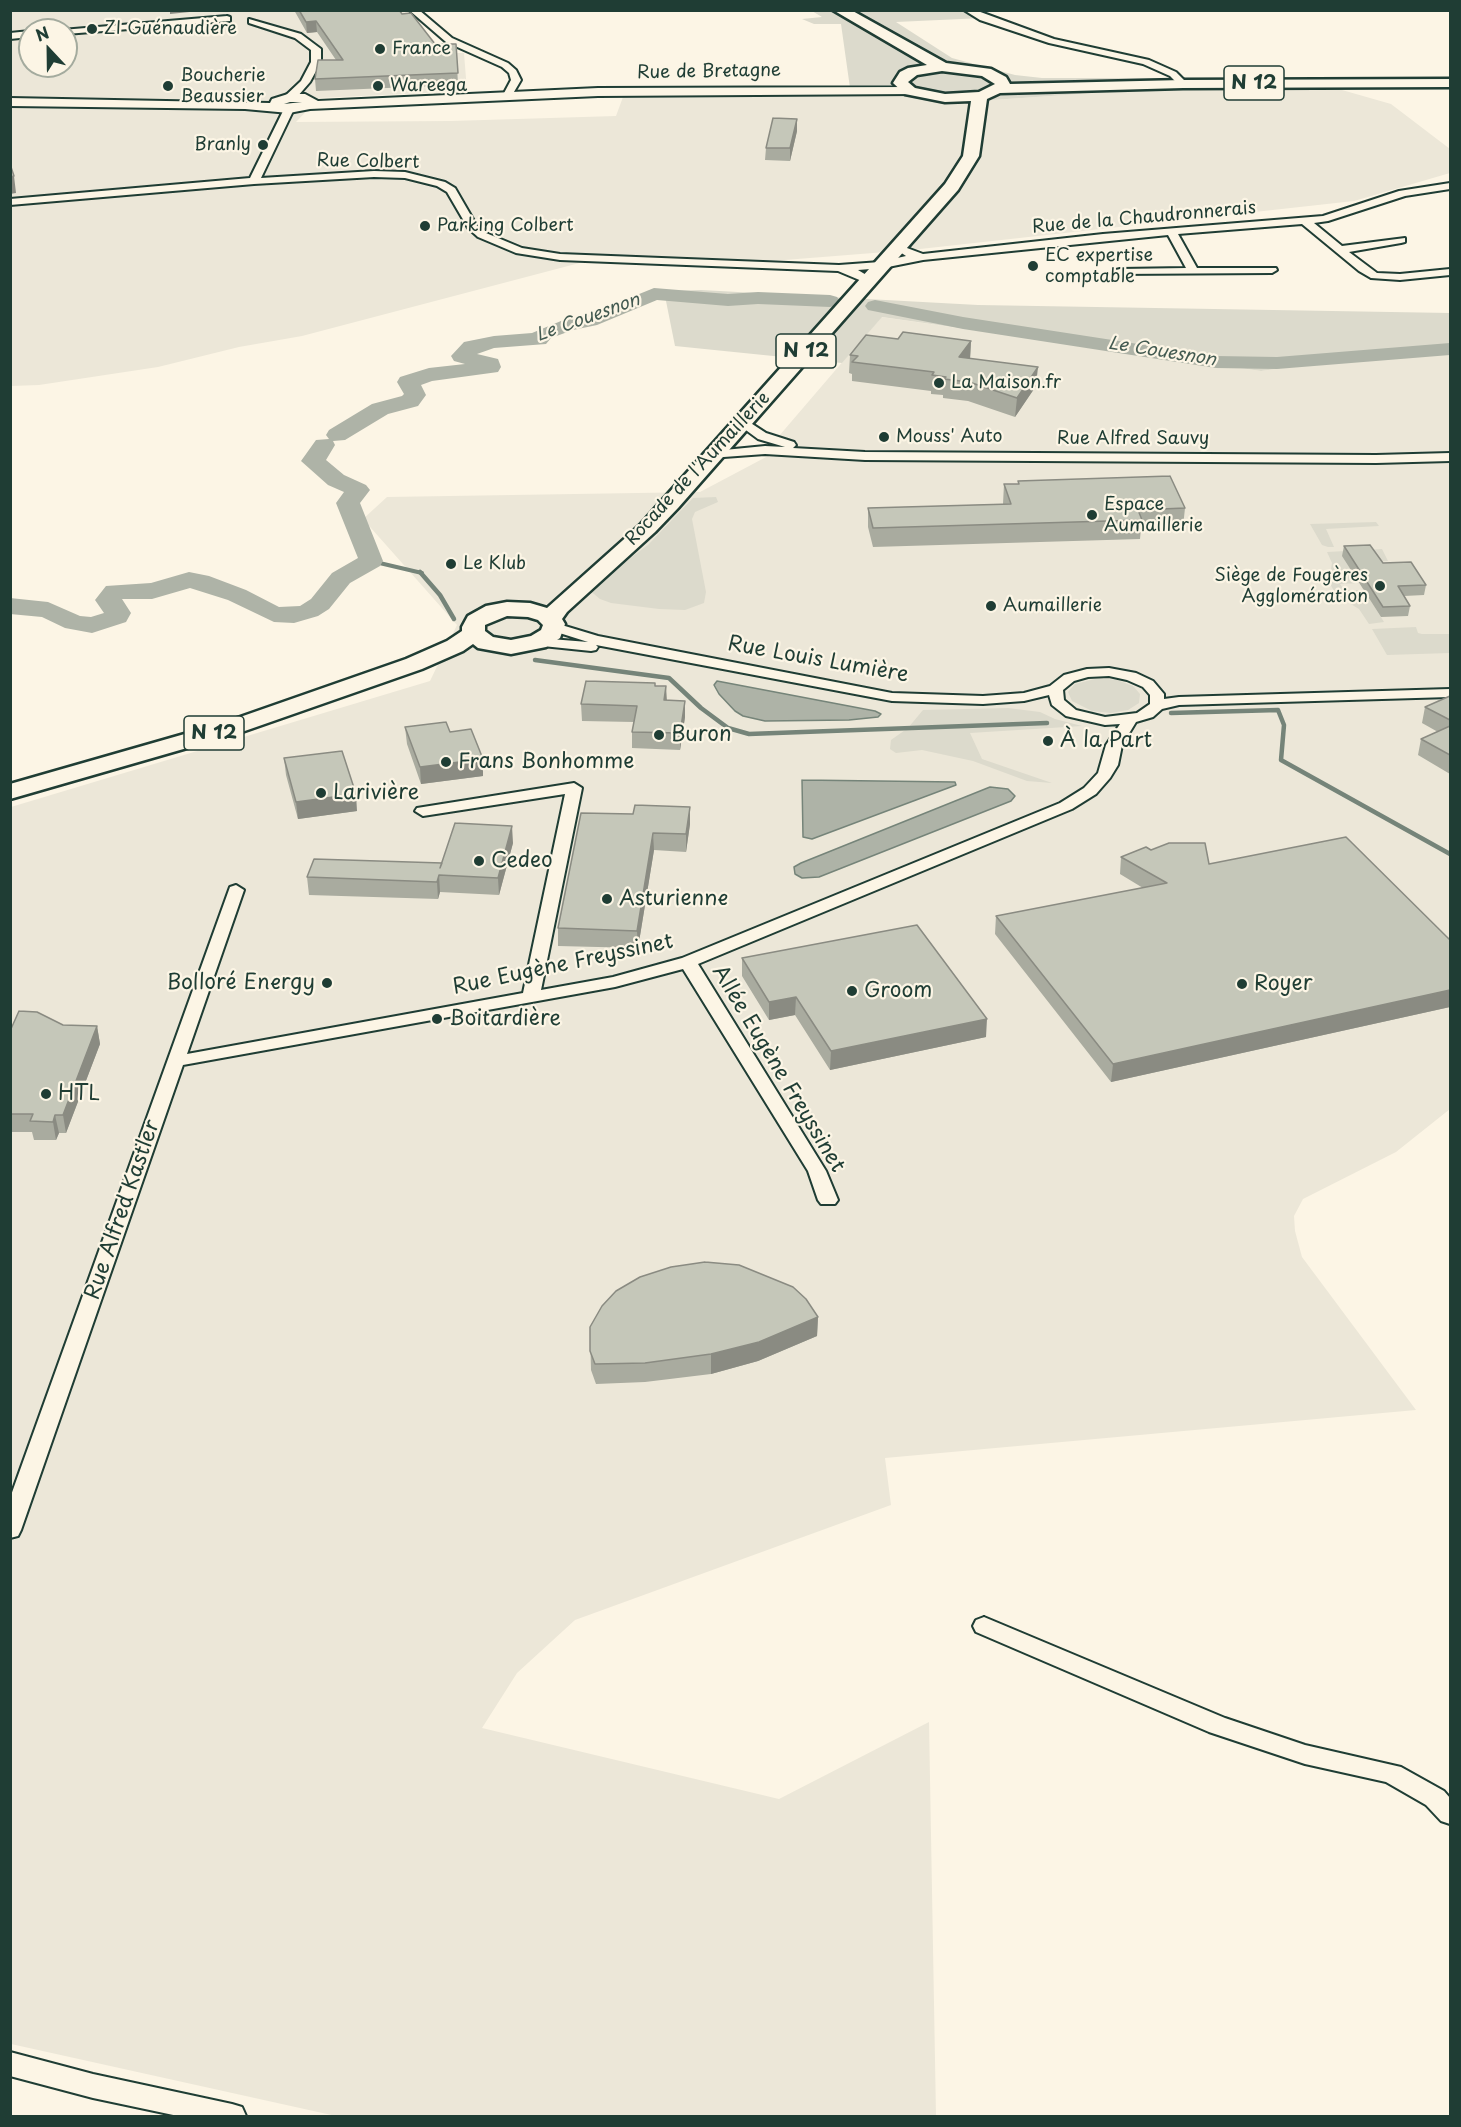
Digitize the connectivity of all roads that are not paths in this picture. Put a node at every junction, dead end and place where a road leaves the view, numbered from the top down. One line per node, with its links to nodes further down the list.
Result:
1 (413, 10): 14 (street)
2 (840, 10): 6 (main road)
3 (968, 10): 11 (street)
4 (242, 17): 5 (street); 9 (street)
5 (78, 30)
6 (891, 41): 7 (main road); 8 (main road)
7 (942, 67): 8 (main road); 12 (main road)
8 (914, 71): 13 (main road)
9 (306, 82): 18 (street); 21 (street)
10 (1450, 83): 11 (main road, N 12)
11 (1183, 84): 12 (main road, N 12)
12 (1000, 85): 15 (main road)
13 (905, 87): 14 (main road, Rue de Bretagne); 17 (main road)
14 (509, 93): 16 (main road); 19 (main road)
15 (982, 96): 17 (main road); 22 (main road, Rocade de l'Aumaillerie / N 12)
16 (396, 97): 18 (main road); 19 (main road)
17 (945, 98): 22 (main road)
18 (308, 101): 19 (main road); 21 (main road)
19 (375, 101)
20 (10, 102): 21 (main road)
21 (284, 103): 23 (street)
22 (976, 122): 29 (main road, Rocade de l'Aumaillerie / N 12)
23 (254, 180): 25 (street, Rue Colbert); 33 (street, Rue Colbert)
24 (1450, 186): 26 (street, Rue de la Chaudronnerais)
25 (10, 202)
26 (1305, 222): 27 (street, Rue de la Chaudronnerais); 30 (street)
27 (1171, 231): 31 (street, Rue de la Chaudronnerais); 34 (street)
28 (1401, 240): 30 (street)
29 (899, 248): 31 (street, Rue de la Chaudronnerais); 32 (main road, Rocade de l'Aumaillerie / N 12)
30 (1339, 250): 37 (street)
31 (923, 257): 32 (street, Rue de la Chaudronnerais)
32 (884, 264): 33 (street, Rue Colbert); 38 (main road, Rocade de l'Aumaillerie / N 12)
33 (839, 268): 38 (street, Rue Colbert)
34 (1193, 270): 35 (street); 36 (street)
35 (1272, 270)
36 (1120, 272)
37 (1450, 272)
38 (869, 280): 39 (main road, Rocade de l'Aumaillerie / N 12)
39 (744, 422): 40 (street, Rue Alfred Sauvy); 41 (main road, Rocade de l'Aumaillerie / N 12)
40 (814, 453): 41 (street, Rue Alfred Sauvy); 42 (street, Rue Alfred Sauvy)
41 (714, 455): 43 (main road, Rocade de l'Aumaillerie / N 12)
42 (1450, 457)
43 (610, 560): 44 (main road, Rocade de l'Aumaillerie / N 12); 45 (main road, Rocade de l'Aumaillerie / N 12)
44 (520, 609): 45 (main road); 46 (main road)
45 (553, 623): 47 (main road, Rocade de l'Aumaillerie); 49 (street, Rue Louis Lumière)
46 (474, 633): 48 (main road); 50 (main road, N 12)
47 (538, 642): 48 (main road); 49 (street, Rue Louis Lumière)
48 (497, 645): 50 (main road, N 12)
49 (646, 651): 55 (street, Rue Louis Lumière)
50 (414, 664): 61 (main road, N 12)
51 (1154, 688): 52 (street, Rue Louis Lumière); 54 (street); 56 (street)
52 (1055, 689): 55 (street, Rue Louis Lumière); 57 (street)
53 (1450, 693): 54 (street)
54 (1244, 699): 56 (street)
55 (983, 700): 57 (street, Rue Louis Lumière)
56 (1157, 705): 59 (street)
57 (1063, 708): 58 (street, Rue Louis Lumière)
58 (1092, 720): 59 (street); 60 (street)
59 (1130, 720): 60 (street, Rue Eugène Freyssinet)
60 (1114, 745): 64 (street, Rue Eugène Freyssinet)
61 (10, 792)
62 (423, 811): 65 (street)
63 (236, 890): 66 (street, Rue Alfred Kastler)
64 (688, 962): 65 (street, Rue Eugène Freyssinet); 67 (street, Allée Eugène Freyssinet)
65 (531, 997): 66 (street, Rue Eugène Freyssinet)
66 (176, 1061): 68 (street, Rue Alfred Kastler)
67 (828, 1200)
68 (10, 1530)
69 (984, 1626): 70 (street)
70 (1450, 1814)
71 (10, 2064): 72 (street)
72 (232, 2116)

